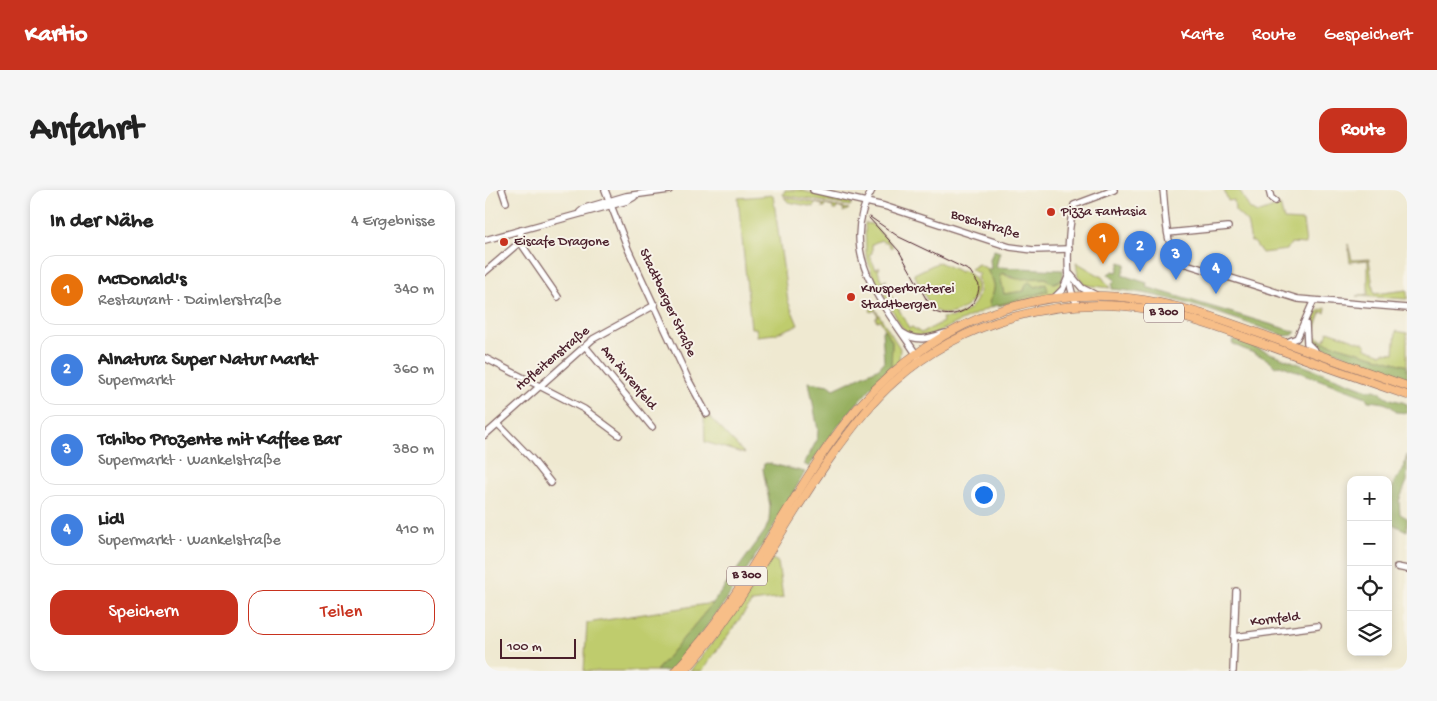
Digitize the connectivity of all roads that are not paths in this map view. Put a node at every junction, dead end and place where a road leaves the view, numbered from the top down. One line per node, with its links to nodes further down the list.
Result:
1 (502, 190): 10 (street)
2 (605, 190): 12 (street, Stadtberger Straße)
3 (665, 190): 12 (street)
4 (813, 190): 11 (street, Boschstraße)
5 (872, 190): 11 (street)
6 (1114, 190): 18 (street)
7 (1163, 190): 15 (street)
8 (1269, 190): 9 (street)
9 (1275, 201)
10 (506, 202)
11 (866, 202): 18 (street, Boschstraße); 30 (street)
12 (609, 203): 14 (street); 26 (street, Stadtberger Straße)
13 (1228, 227): 15 (street)
14 (521, 230): 16 (street); 17 (street)
15 (1169, 233): 25 (street)
16 (485, 240)
17 (520, 242): 19 (street); 22 (street)
18 (1069, 249): 20 (street)
19 (485, 272)
20 (1070, 273): 21 (street); 23 (street); 24 (street)
21 (1099, 296): 23 (main road, B 300); 32 (main road, B 300)
22 (558, 297)
23 (1072, 297): 24 (main road, B 300); 27 (street)
24 (1054, 298): 31 (main road, B 300)
25 (1313, 302): 28 (street); 29 (street)
26 (655, 305): 33 (street, Hofleitenstraße); 41 (street, Stadtberger Straße)
27 (1078, 305): 37 (main road, B 300); 40 (main road, B 300)
28 (1407, 308)
29 (1306, 322): 32 (street); 35 (street)
30 (901, 332): 31 (street); 34 (street)
31 (945, 333): 34 (main road, B 300)
32 (1285, 343): 35 (main road, B 300)
33 (585, 346): 38 (street, Hofleitenstraße); 43 (street, Am Ährenfeld)
34 (915, 353): 37 (street); 52 (main road, B 300)
35 (1320, 355): 39 (main road, B 300)
36 (485, 358): 38 (street)
37 (920, 360): 53 (main road, B 300)
38 (539, 386): 42 (street, Hofleitenstraße); 45 (street)
39 (1407, 386)
40 (1407, 395)
41 (707, 414)
42 (498, 424): 44 (street, Hofleitenstraße); 46 (street)
43 (652, 427)
44 (485, 435)
45 (619, 436)
46 (551, 483)
47 (1397, 567): 48 (street)
48 (1407, 569)
49 (1236, 591): 51 (street)
50 (1318, 626): 51 (street, Kornfeld)
51 (1234, 637): 54 (street)
52 (675, 671)
53 (685, 671)
54 (1233, 671)

